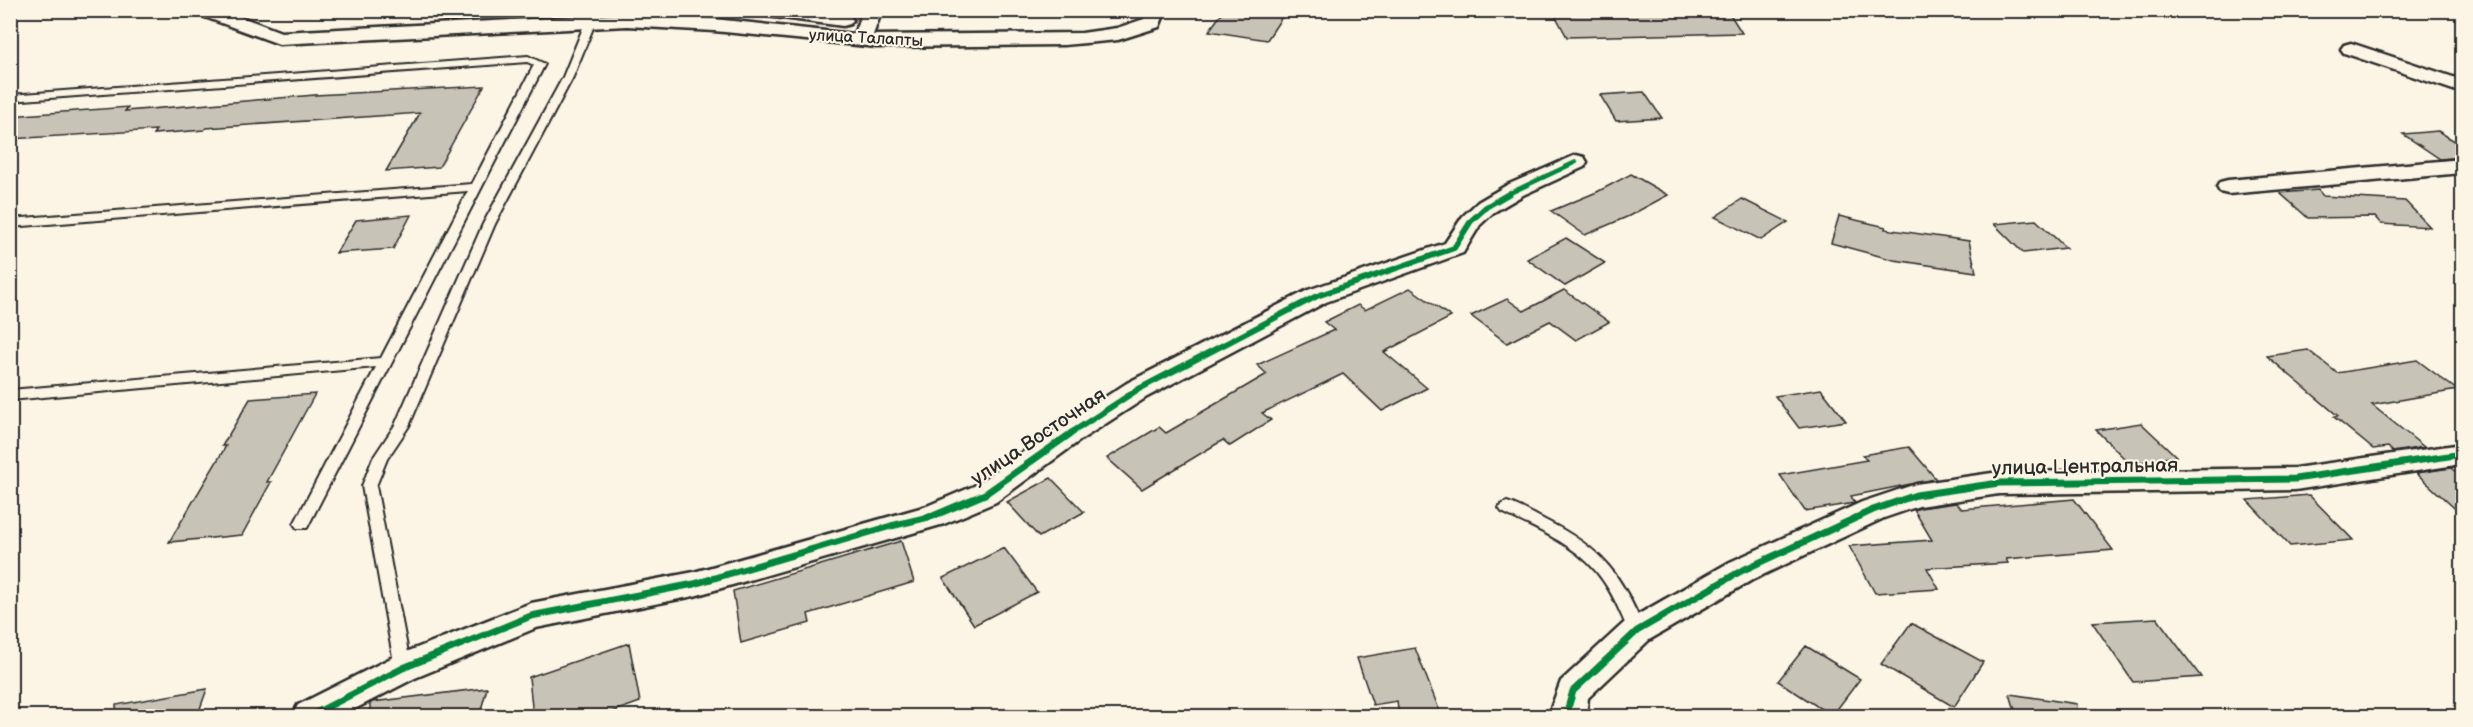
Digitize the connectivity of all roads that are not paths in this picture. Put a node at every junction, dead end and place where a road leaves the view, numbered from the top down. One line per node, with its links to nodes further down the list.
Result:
1 (767, 10): 5 (street)
2 (1157, 10): 5 (street, улица Талапты)
3 (209, 12): 4 (street, улица Талапты)
4 (590, 22): 5 (street, улица Талапты); 20 (lane)
5 (868, 25)
6 (2351, 49): 7 (street)
7 (2463, 87)
8 (10, 98): 11 (lane)
9 (1576, 162): 20 (street, улица Восточная)
10 (2463, 166): 12 (street)
11 (477, 187): 13 (lane); 14 (lane)
12 (2228, 187)
13 (10, 223)
14 (386, 362): 15 (lane); 18 (lane)
15 (10, 395)
16 (2463, 454): 19 (street, улица Центральная)
17 (1507, 508): 19 (lane)
18 (302, 524)
19 (1637, 631): 22 (street, улица Центральная)
20 (402, 668): 21 (street, улица Восточная)
21 (310, 717)
22 (1569, 717)

